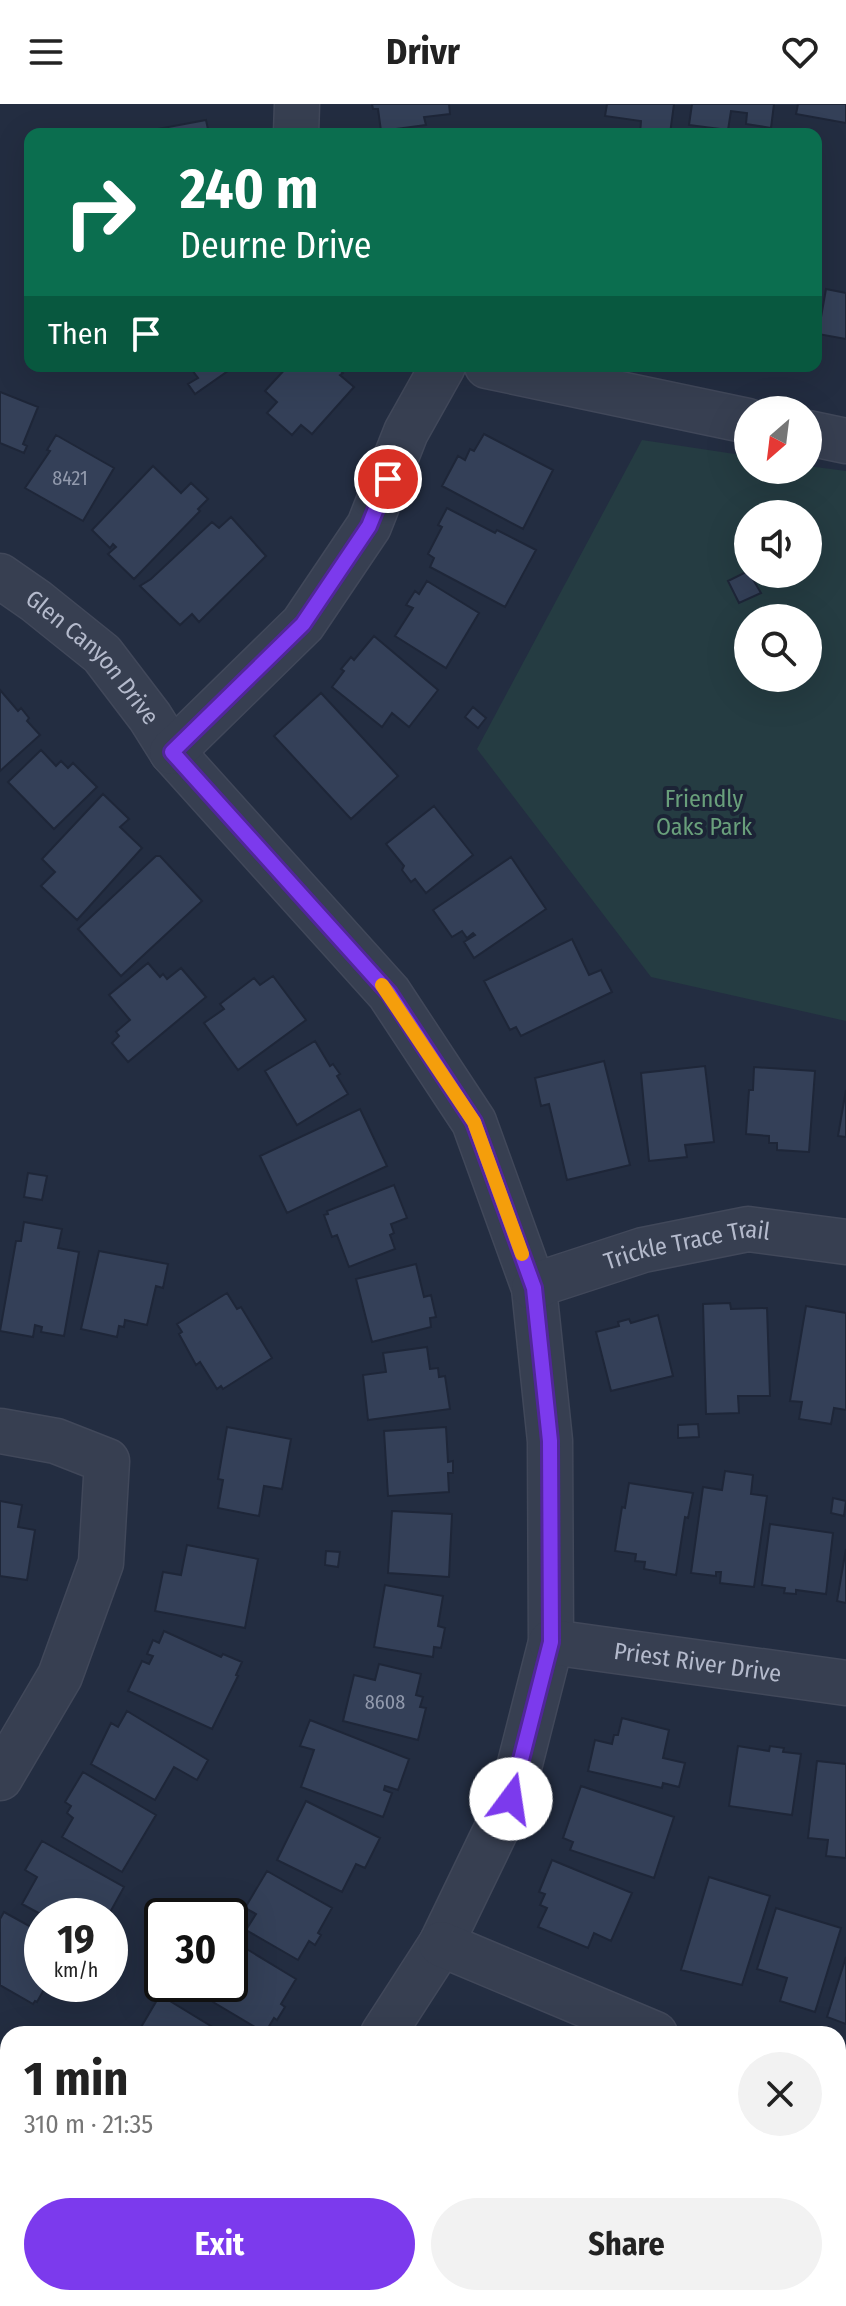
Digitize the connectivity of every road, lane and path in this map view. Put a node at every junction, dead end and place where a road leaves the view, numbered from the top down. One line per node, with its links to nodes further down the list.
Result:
1 (297, 104): 2 (street)
2 (296, 128)
3 (440, 372): 9 (street)
4 (515, 372): 5 (street)
5 (734, 418)
6 (822, 436): 7 (street)
7 (846, 441)
8 (0, 576): 9 (street, Glen Canyon Drive)
9 (172, 752): 11 (street, Glen Canyon Drive)
10 (846, 1242): 11 (street, Trickle Trace Trail)
11 (534, 1288): 13 (street, Glen Canyon Drive)
12 (0, 1431): 15 (street)
13 (551, 1642): 14 (street, Priest River Drive); 16 (street, Glen Canyon Drive)
14 (846, 1683)
15 (0, 1778)
16 (441, 1944): 17 (street, Glen Canyon Drive); 18 (street)
17 (388, 2026)
18 (636, 2026)

